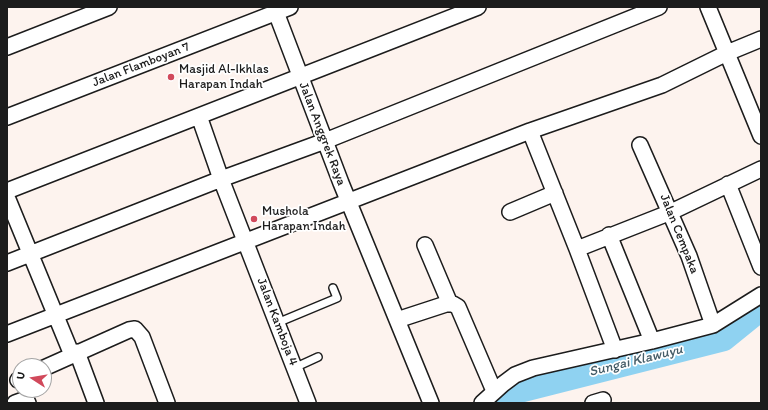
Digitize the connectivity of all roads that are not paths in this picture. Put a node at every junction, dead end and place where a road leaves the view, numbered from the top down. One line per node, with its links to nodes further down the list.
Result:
1 (110, 7): 8 (street)
2 (290, 7): 6 (street, Jalan Flamboyan 7)
3 (478, 7): 10 (street)
4 (659, 7): 16 (street)
5 (708, 7): 9 (street)
6 (275, 10): 10 (street, Jalan Anggrek Raya); 12 (street, Jalan Flamboyan 7)
7 (761, 39): 9 (street)
8 (7, 47)
9 (727, 53): 13 (street); 14 (street)
10 (300, 78): 11 (street); 16 (street, Jalan Anggrek Raya)
11 (198, 116): 19 (street, Jalan Kamboja 4); 21 (street)
12 (7, 117)
13 (758, 118): 15 (street)
14 (530, 131): 22 (street); 24 (street)
15 (761, 136)
16 (325, 141): 19 (street); 24 (street, Jalan Anggrek Raya)
17 (640, 145): 26 (street, Jalan Cempaka)
18 (761, 170): 20 (street)
19 (221, 179): 28 (street, Jalan Kamboja 4); 31 (street)
20 (728, 184): 26 (street); 33 (street)
21 (7, 191)
22 (555, 193): 25 (street); 30 (street)
23 (7, 197): 31 (street)
24 (349, 202): 28 (street, Jalan Anggrek Raya); 38 (street)
25 (510, 212)
26 (671, 212): 27 (street); 40 (street, Jalan Cempaka)
27 (609, 236): 30 (street); 42 (street)
28 (246, 242): 37 (street, Jalan Anggrek Raya); 39 (street, Jalan Kamboja 4)
29 (425, 245): 36 (street)
30 (577, 249): 43 (street)
31 (30, 254): 32 (street); 37 (street)
32 (7, 263)
33 (761, 267)
34 (333, 288): 39 (lane)
35 (761, 295): 40 (street)
36 (450, 304): 38 (street); 48 (street)
37 (55, 315): 41 (street, Jalan Anggrek Raya); 44 (street)
38 (398, 320): 54 (street)
39 (277, 323): 47 (street, Jalan Kamboja 4)
40 (713, 325): 42 (street)
41 (7, 334)
42 (652, 341): 43 (street)
43 (614, 350): 48 (street)
44 (74, 354): 46 (street); 51 (street); 52 (street)
45 (318, 357): 47 (lane)
46 (52, 364)
47 (294, 368): 53 (street, Jalan Kamboja 4)
48 (494, 391): 55 (street)
49 (15, 403): 50 (street)
50 (28, 403)
51 (96, 403)
52 (167, 403)
53 (308, 403)
54 (431, 403)
55 (482, 403)

